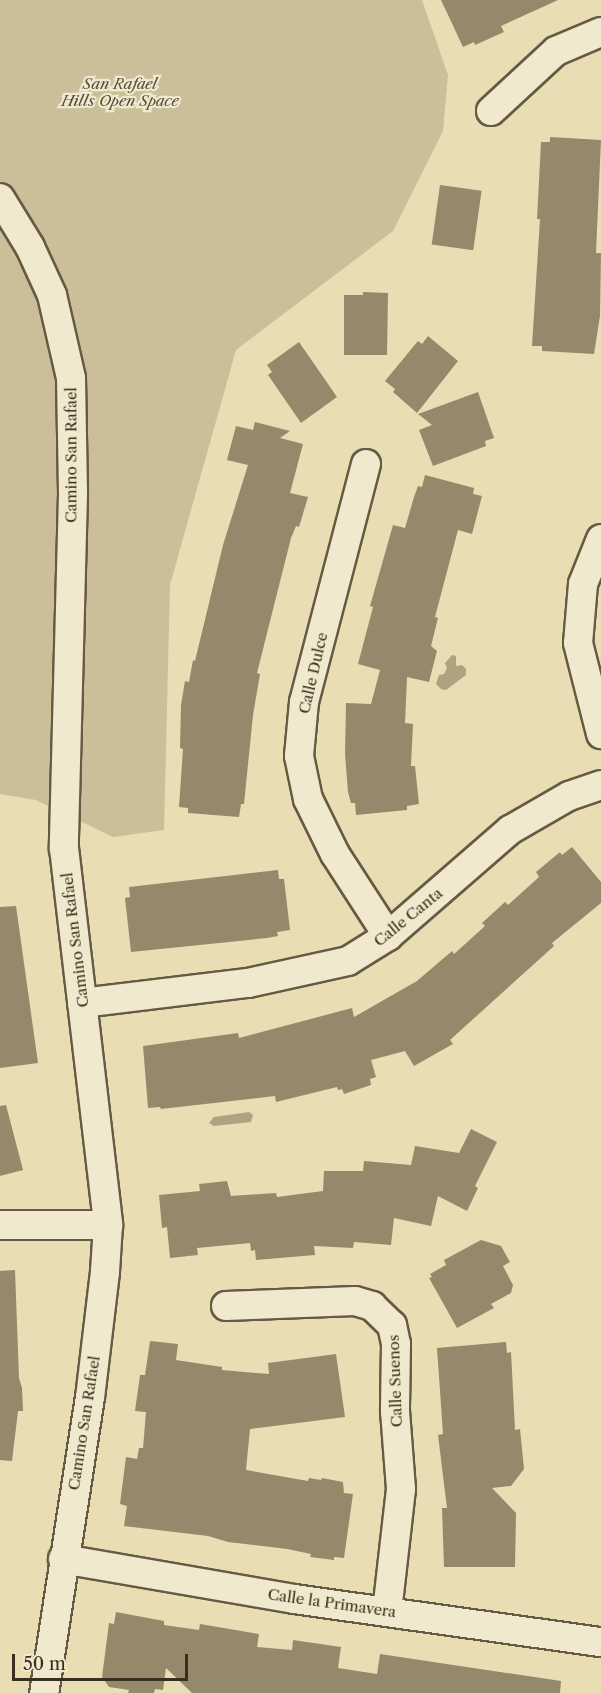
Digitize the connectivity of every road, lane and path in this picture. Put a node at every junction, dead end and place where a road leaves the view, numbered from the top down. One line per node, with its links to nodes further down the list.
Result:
1 (601, 32): 2 (street)
2 (491, 111)
3 (0, 198): 9 (street, Camino San Rafael)
4 (366, 464): 8 (street, Calle Dulce)
5 (601, 540): 6 (street)
6 (601, 734)
7 (601, 785): 8 (street, Calle Canta)
8 (388, 936): 9 (street, Calle Canta)
9 (82, 1003): 11 (street, Camino San Rafael)
10 (0, 1225): 11 (street)
11 (108, 1225): 13 (street, Camino San Rafael)
12 (226, 1306): 14 (street, Calle Suenos)
13 (63, 1559): 14 (street, Calle la Primavera); 16 (street, Camino San Rafael)
14 (387, 1611): 15 (street, Calle la Primavera)
15 (601, 1642)
16 (44, 1693)

